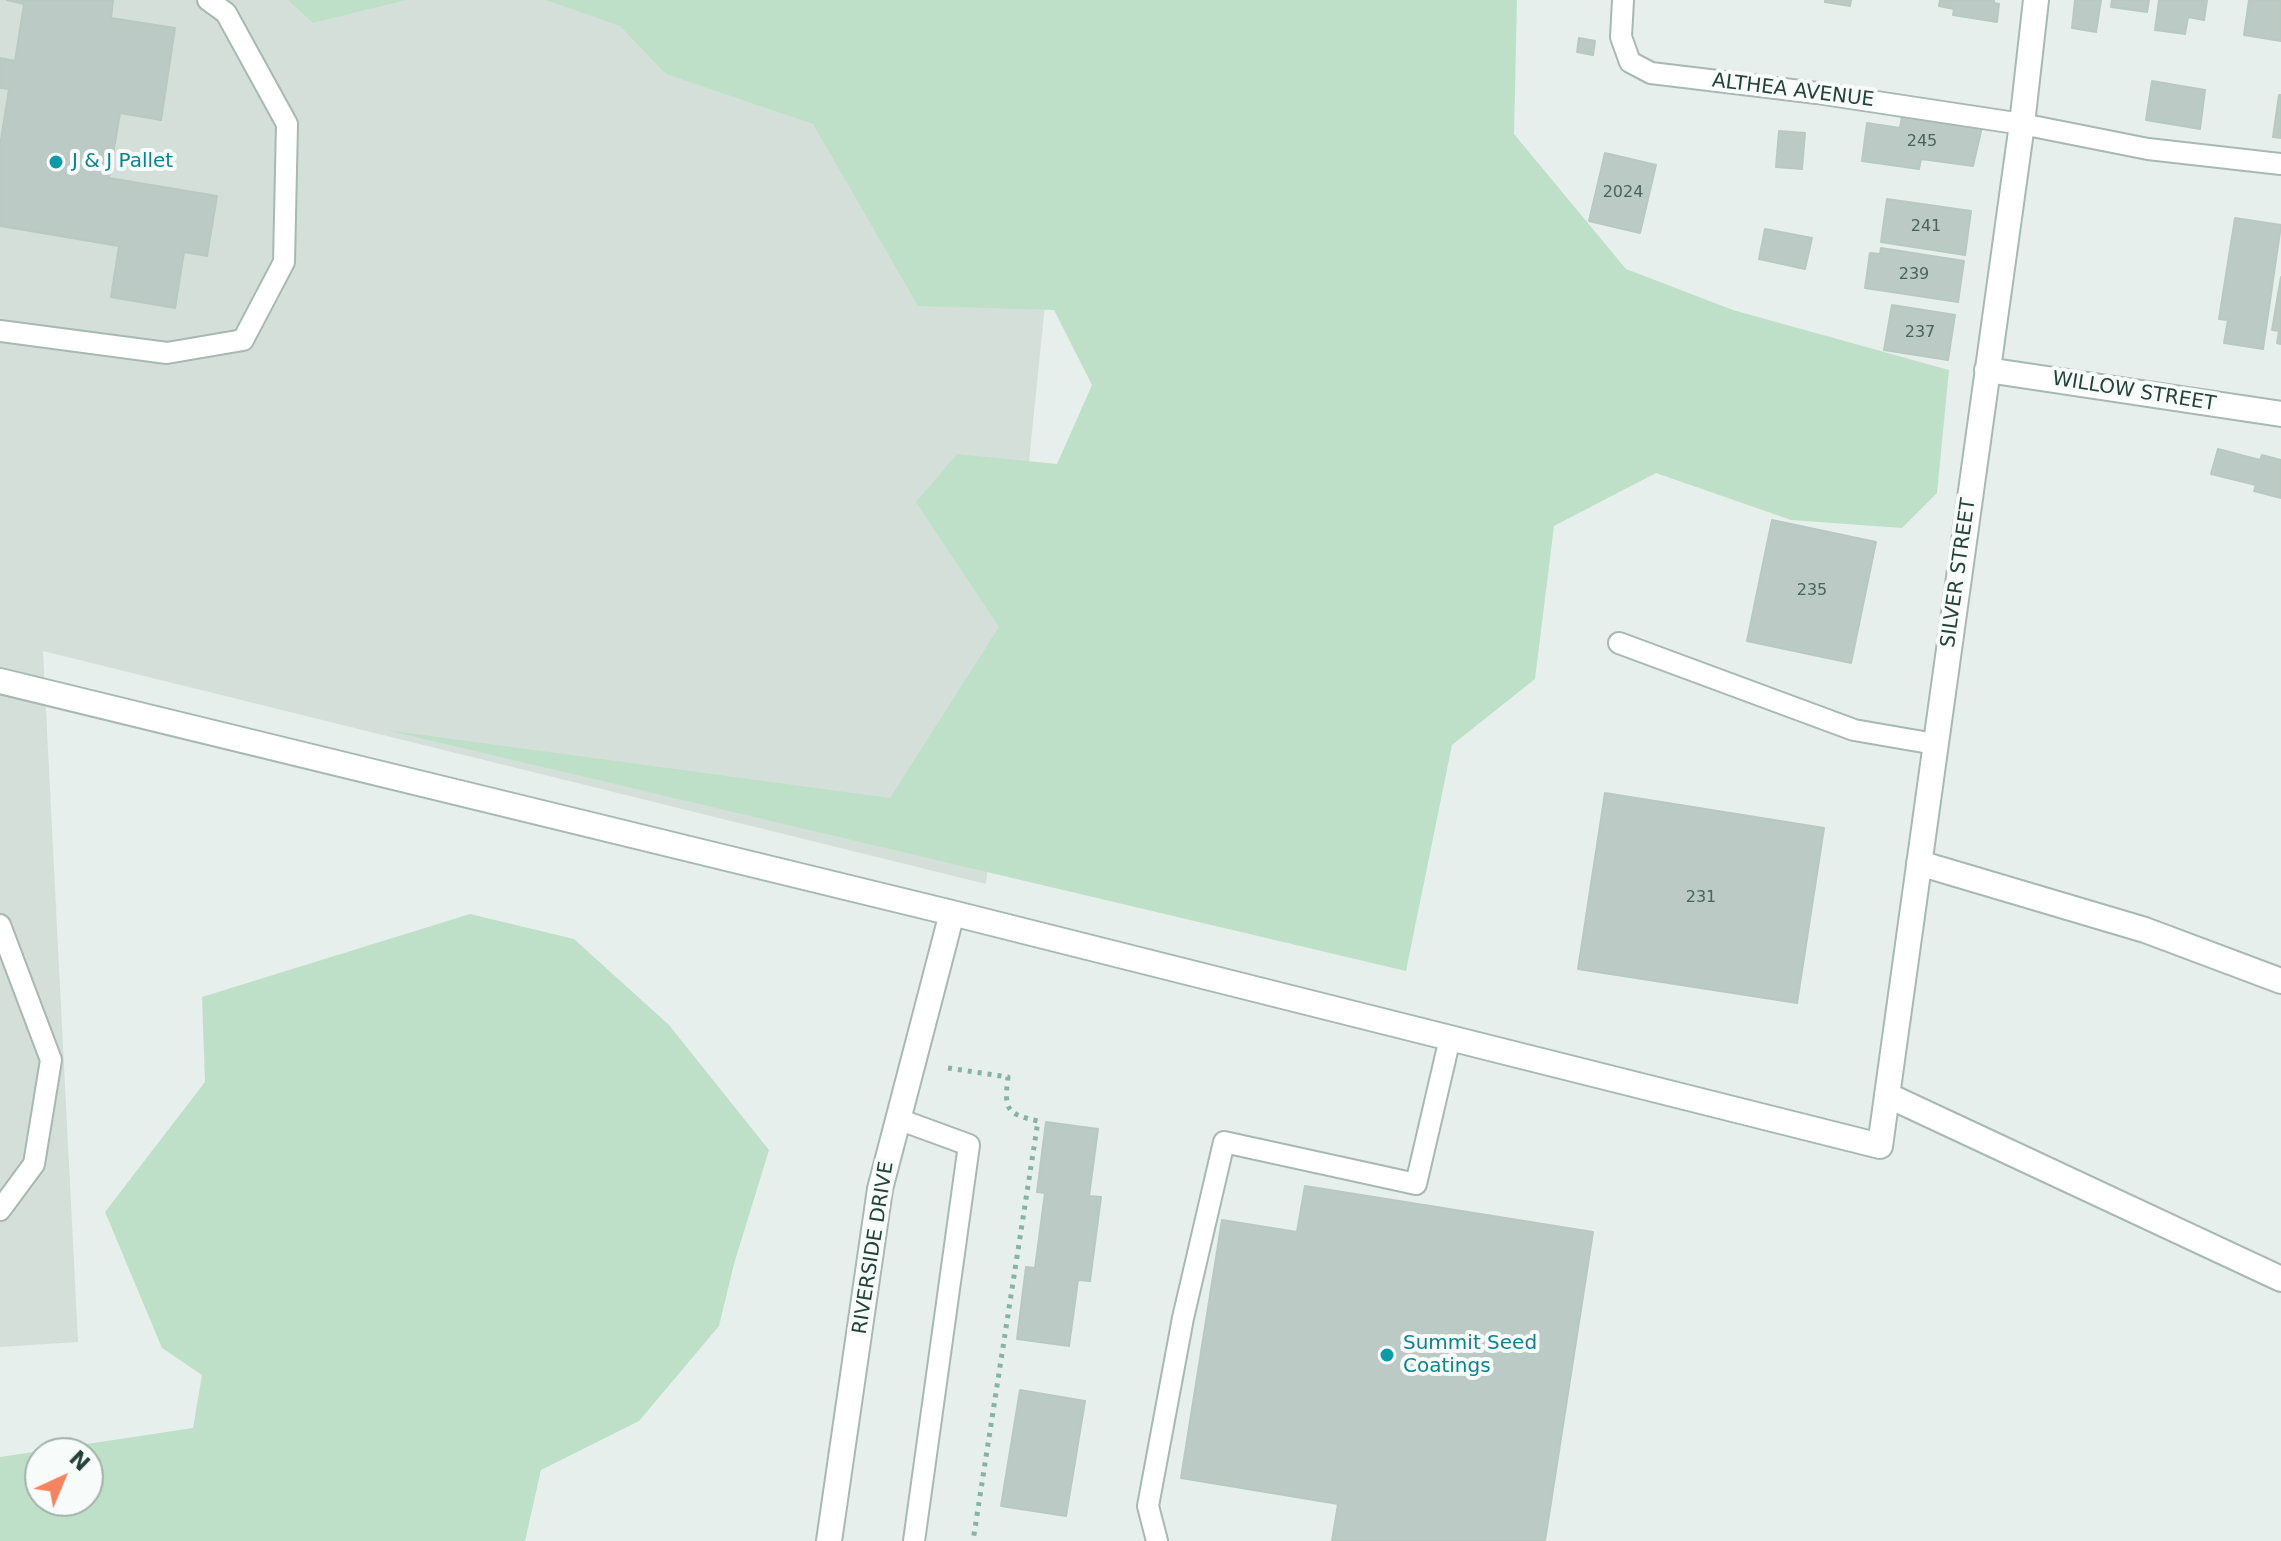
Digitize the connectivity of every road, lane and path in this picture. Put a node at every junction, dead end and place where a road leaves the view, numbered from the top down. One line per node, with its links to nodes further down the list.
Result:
1 (208, 0): 6 (lane)
2 (1623, 0): 4 (lane, ALTHEA AVENUE)
3 (2036, 0): 4 (street, SILVER STREET)
4 (2022, 124): 5 (lane, ALTHEA AVENUE); 7 (street, SILVER STREET)
5 (2281, 164)
6 (0, 331)
7 (1987, 370): 8 (street, WILLOW STREET); 11 (street, SILVER STREET)
8 (2281, 414)
9 (1619, 643): 11 (lane)
10 (0, 681): 13 (street)
11 (1935, 744): 12 (street, SILVER STREET)
12 (1919, 863): 15 (street); 18 (street, SILVER STREET)
13 (952, 913): 16 (street); 19 (street, RIVERSIDE DRIVE)
14 (0, 925): 20 (lane)
15 (2281, 981)
16 (1450, 1038): 18 (street, SILVER STREET); 25 (lane)
17 (948, 1068): 24 (path)
18 (1887, 1095): 21 (street)
19 (898, 1119): 22 (street, RIVERSIDE DRIVE); 23 (lane)
20 (0, 1210)
21 (2281, 1279)
22 (829, 1541)
23 (914, 1541)
24 (973, 1541)
25 (1157, 1541)

